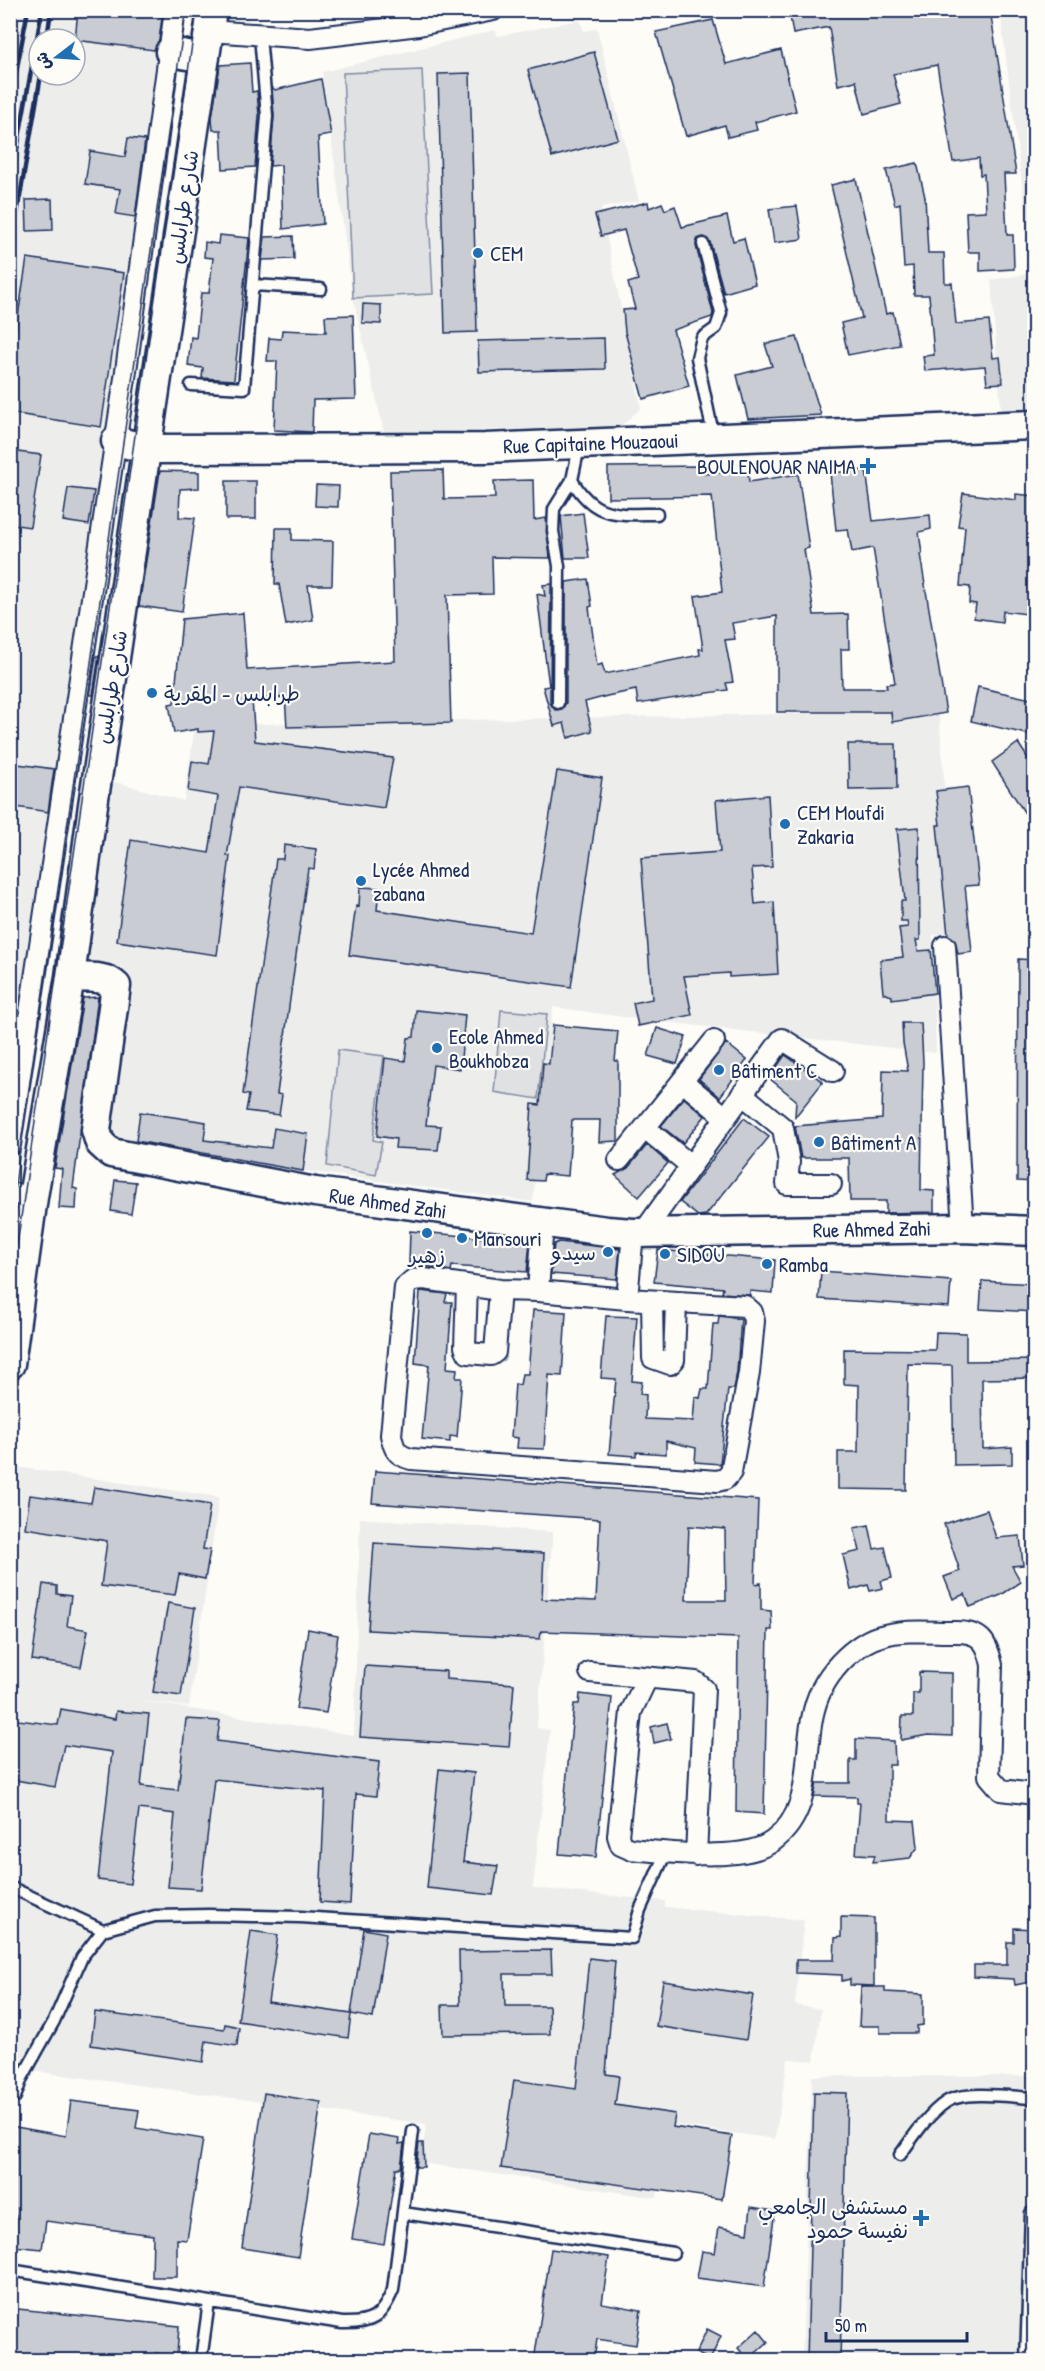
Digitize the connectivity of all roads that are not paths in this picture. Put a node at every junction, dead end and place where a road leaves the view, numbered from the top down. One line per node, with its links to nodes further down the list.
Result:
1 (175, 10): 5 (street)
2 (493, 10): 4 (street)
3 (208, 33): 4 (street); 5 (main road); 14 (main road, شارع طرابلس)
4 (260, 36): 7 (lane)
5 (170, 52): 12 (street)
6 (703, 244): 11 (lane)
7 (253, 285): 8 (lane); 9 (lane)
8 (321, 289)
9 (191, 385)
10 (1035, 425): 11 (main road, Rue Capitaine Mouzaoui)
11 (714, 438): 13 (main road, Rue Capitaine Mouzaoui)
12 (116, 441): 14 (main road, Rue Capitaine Mouzaoui); 26 (street)
13 (579, 444): 14 (main road, Rue Capitaine Mouzaoui); 15 (lane)
14 (147, 449): 19 (main road, شارع طرابلس)
15 (572, 480): 16 (lane); 17 (lane)
16 (657, 514)
17 (558, 703)
18 (945, 946): 32 (street)
19 (70, 977): 30 (main road, شارع طرابلس); 31 (main road, Rue Ahmed Zahi)
20 (714, 1041): 22 (street)
21 (833, 1071): 23 (street)
22 (682, 1081): 24 (street); 25 (street)
23 (742, 1094): 24 (street); 29 (street)
24 (725, 1117): 28 (street)
25 (645, 1128): 27 (street); 28 (street)
26 (10, 1145)
27 (619, 1160)
28 (690, 1165): 34 (street)
29 (831, 1184)
30 (22, 1195): 41 (main road, شارع طرابلس)
31 (543, 1224): 34 (main road, Rue Ahmed Zahi); 37 (street)
32 (963, 1228): 33 (main road, Rue Ahmed Zahi); 34 (main road, Rue Ahmed Zahi)
33 (1035, 1231)
34 (638, 1233): 38 (street)
35 (467, 1285): 36 (street); 36 (street); 40 (street)
36 (500, 1290): 37 (street)
37 (538, 1291): 38 (street)
38 (627, 1299): 39 (street)
39 (652, 1301): 40 (street); 40 (street)
40 (676, 1302)
41 (10, 1364)
42 (590, 1672): 43 (street)
43 (647, 1678): 45 (street); 46 (street)
44 (1035, 1794): 46 (street)
45 (666, 1852): 46 (street); 48 (lane)
46 (696, 1855)
47 (10, 1887): 48 (lane)
48 (103, 1930): 49 (lane)
49 (15, 2097)
50 (1035, 2098): 52 (lane)
51 (413, 2131): 53 (lane)
52 (900, 2155)
53 (403, 2213): 55 (lane); 57 (lane)
54 (1031, 2213): 59 (lane)
55 (673, 2253)
56 (10, 2270): 57 (lane)
57 (208, 2302): 58 (lane)
58 (201, 2361)
59 (1026, 2361)

